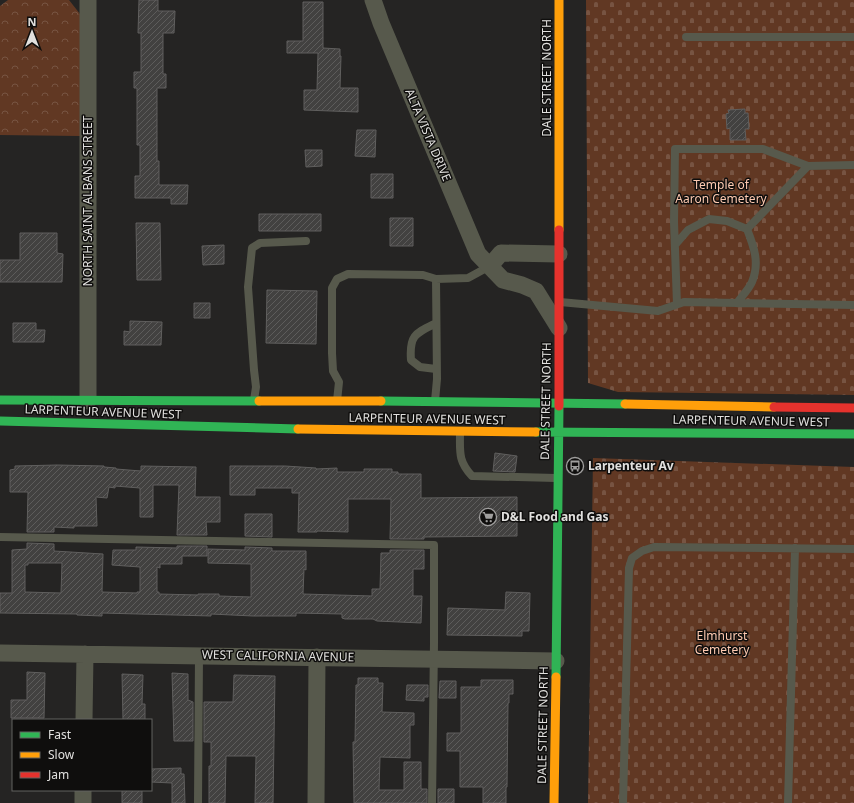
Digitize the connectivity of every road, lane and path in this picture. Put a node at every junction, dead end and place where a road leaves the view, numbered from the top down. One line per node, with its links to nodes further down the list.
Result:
1 (88, 0): 22 (street, NORTH SAINT ALBANS STREET)
2 (373, 0): 12 (street, ALTA VISTA DRIVE)
3 (559, 0): 11 (main road, DALE STREET NORTH)
4 (686, 37): 5 (lane)
5 (854, 37)
6 (854, 165): 7 (lane)
7 (808, 166): 8 (lane); 10 (lane)
8 (747, 229): 10 (lane); 15 (lane)
9 (306, 241): 24 (lane)
10 (674, 245): 16 (lane)
11 (559, 254): 12 (street); 14 (main road, DALE STREET NORTH)
12 (490, 266): 13 (lane); 19 (street, ALTA VISTA DRIVE)
13 (436, 279): 18 (lane); 23 (lane)
14 (559, 302): 16 (lane); 19 (main road, DALE STREET NORTH)
15 (737, 303): 16 (lane); 17 (lane)
16 (677, 304)
17 (854, 305)
18 (436, 323): 20 (lane); 20 (lane)
19 (559, 328): 26 (main road, DALE STREET NORTH)
20 (436, 369): 25 (lane)
21 (0, 400): 22 (main road, LARPENTEUR AVENUE WEST)
22 (88, 401): 24 (main road, LARPENTEUR AVENUE WEST)
23 (337, 401): 24 (main road, LARPENTEUR AVENUE WEST); 25 (main road, LARPENTEUR AVENUE WEST)
24 (253, 402)
25 (435, 402): 26 (main road, LARPENTEUR AVENUE WEST)
26 (559, 404): 27 (main road, LARPENTEUR AVENUE WEST); 30 (main road, DALE STREET NORTH)
27 (854, 408)
28 (0, 421): 29 (main road, LARPENTEUR AVENUE WEST)
29 (460, 431): 30 (main road, LARPENTEUR AVENUE WEST); 32 (lane)
30 (558, 433): 31 (main road, LARPENTEUR AVENUE WEST); 32 (main road, DALE STREET NORTH)
31 (854, 434)
32 (557, 478): 41 (main road, DALE STREET NORTH)
33 (0, 537): 40 (lane)
34 (795, 548): 35 (lane); 49 (lane); 50 (lane)
35 (854, 549)
36 (0, 653): 37 (street, WEST CALIFORNIA AVENUE)
37 (85, 654): 38 (street, WEST CALIFORNIA AVENUE); 42 (street)
38 (199, 655): 39 (street, WEST CALIFORNIA AVENUE); 45 (lane)
39 (317, 657): 40 (street, WEST CALIFORNIA AVENUE); 46 (street)
40 (433, 658): 41 (street, WEST CALIFORNIA AVENUE); 47 (lane)
41 (556, 661): 48 (main road, DALE STREET NORTH)
42 (84, 719)
43 (84, 791): 44 (street)
44 (83, 803)
45 (198, 803)
46 (316, 803)
47 (432, 803)
48 (554, 803)
49 (623, 803)
50 (788, 803)

